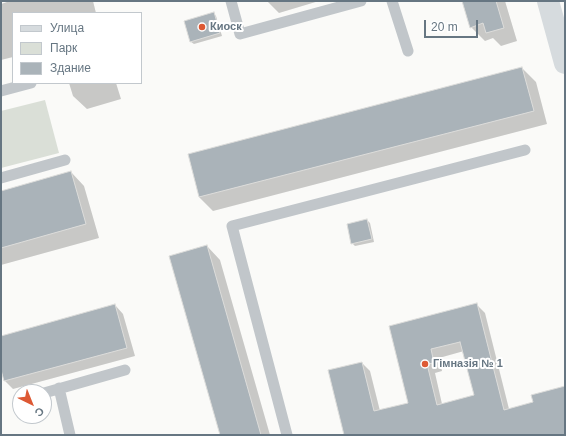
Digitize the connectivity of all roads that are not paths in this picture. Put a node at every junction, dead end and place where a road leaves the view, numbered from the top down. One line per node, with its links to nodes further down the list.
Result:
1 (231, 1): 2 (lane)
2 (361, 1)
3 (392, 1): 5 (lane)
4 (548, 1): 6 (main road)
5 (408, 51)
6 (565, 63)
7 (27, 84): 8 (lane)
8 (1, 91)
9 (525, 150): 16 (lane)
10 (65, 160): 11 (lane)
11 (1, 178)
12 (124, 370): 13 (lane)
13 (59, 388): 14 (lane); 15 (lane)
14 (52, 390)
15 (70, 435)
16 (287, 435)

